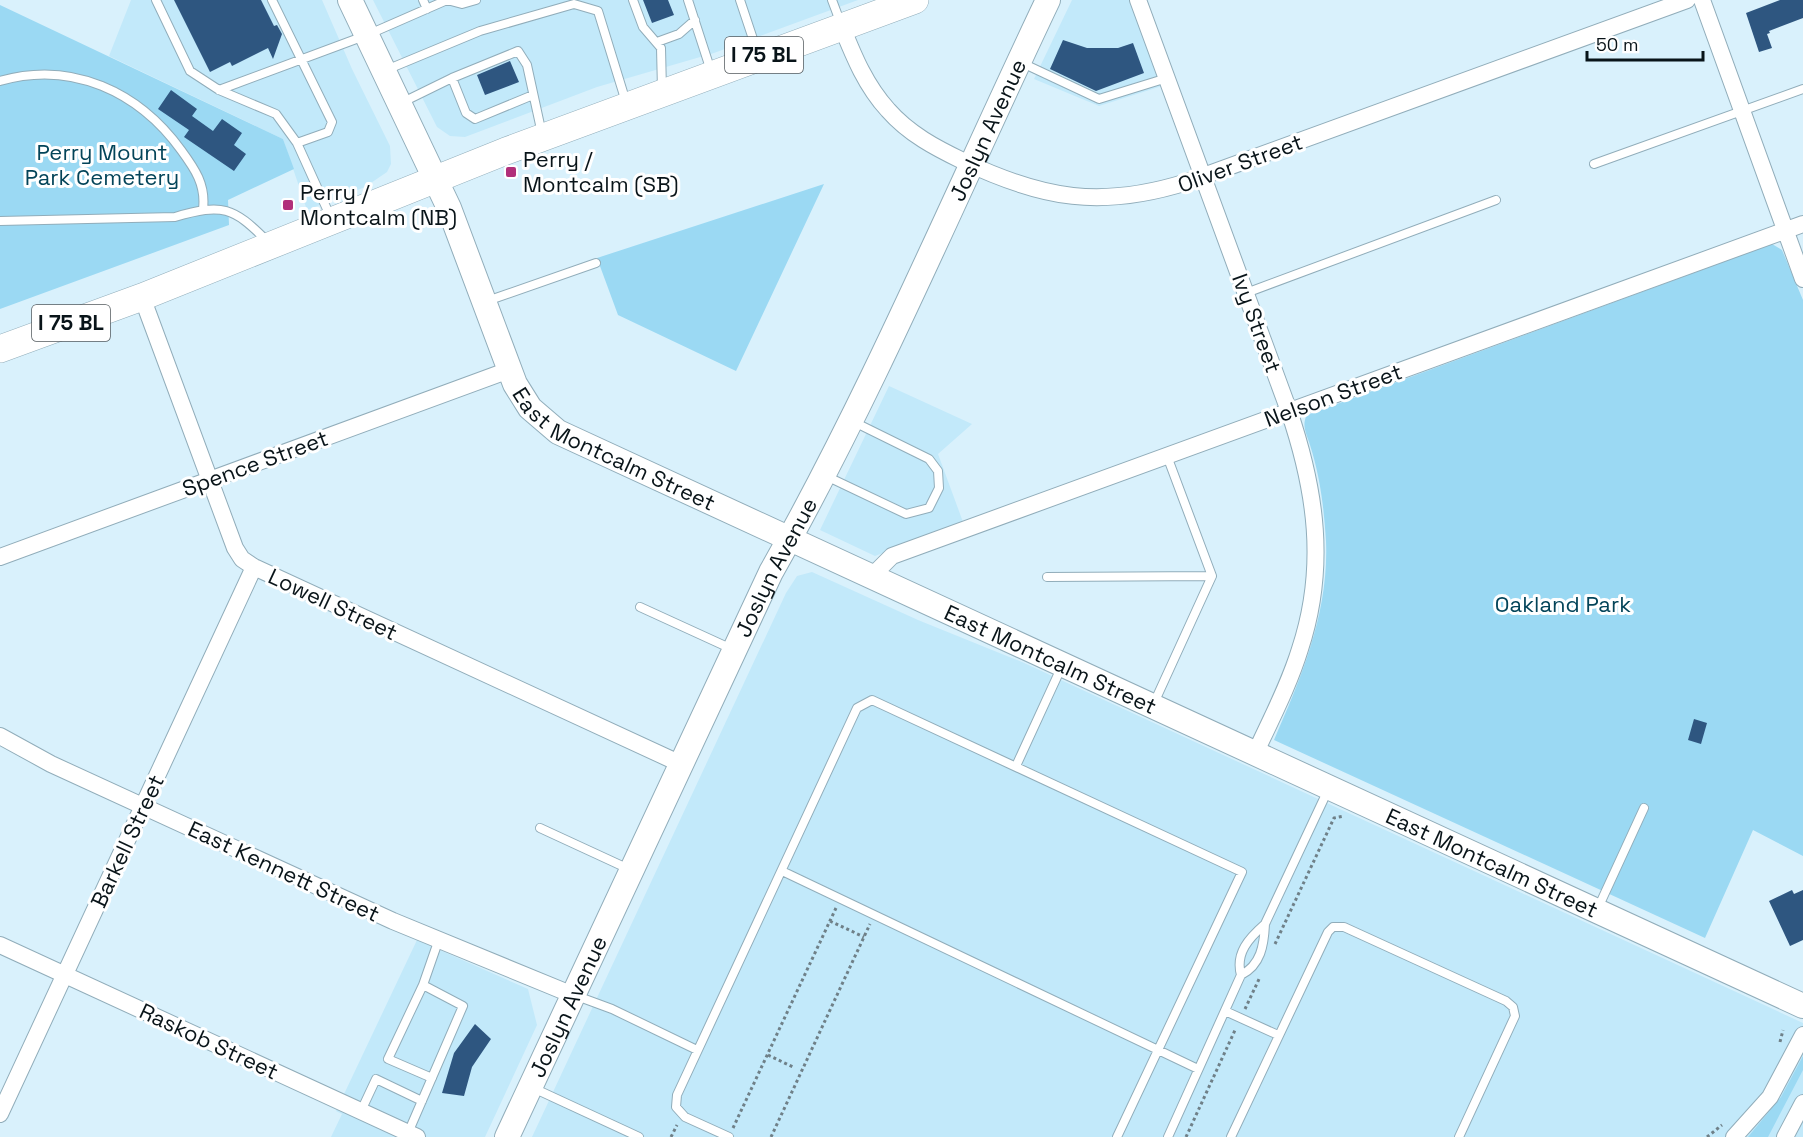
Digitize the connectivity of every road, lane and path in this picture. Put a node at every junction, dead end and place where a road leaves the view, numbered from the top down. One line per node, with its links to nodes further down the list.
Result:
1 (156, 0): 31 (lane)
2 (272, 0): 23 (lane)
3 (350, 0): 20 (main road, East Montcalm Street)
4 (423, 0): 17 (lane)
5 (447, 0): 6 (lane); 17 (lane)
6 (476, 0)
7 (633, 0): 21 (lane)
8 (688, 0): 18 (lane)
9 (738, 0): 22 (lane)
10 (832, 0): 19 (lane)
11 (1048, 0): 24 (main road, Joslyn Avenue)
12 (1138, 0): 28 (street, Ivy Street)
13 (1687, 0): 41 (street, Oliver Street)
14 (1702, 0): 36 (street)
15 (910, 1): 19 (main road, I 75 BL)
16 (574, 2): 25 (lane); 35 (lane)
17 (427, 9): 20 (lane)
18 (695, 20): 21 (lane); 26 (lane)
19 (843, 27): 22 (main road, I 75 BL); 39 (street, Oliver Street)
20 (367, 35): 23 (lane); 25 (main road, East Montcalm Street)
21 (657, 42): 32 (lane)
22 (759, 57): 26 (main road, I 75 BL)
23 (300, 59): 31 (lane); 38 (lane)
24 (1019, 62): 28 (lane); 39 (main road, Joslyn Avenue)
25 (385, 71): 34 (main road, East Montcalm Street)
26 (712, 74): 32 (main road, I 75 BL)
27 (452, 78): 33 (lane); 33 (lane); 34 (lane)
28 (1167, 78): 41 (street, Ivy Street)
29 (0, 81): 44 (lane)
30 (1803, 89): 36 (lane)
31 (219, 90): 38 (lane)
32 (663, 93): 35 (main road, I 75 BL)
33 (533, 95): 37 (lane)
34 (400, 104): 42 (main road, East Montcalm Street)
35 (627, 106): 37 (main road, I 75 BL)
36 (1742, 111): 40 (lane); 48 (street)
37 (543, 137): 42 (main road, I 75 BL)
38 (297, 143): 46 (lane)
39 (971, 165): 41 (street, Oliver Street); 58 (main road, Joslyn Avenue)
40 (1594, 165)
41 (1203, 177): 52 (street, Ivy Street)
42 (436, 179): 46 (main road, I 75 BL); 54 (main road, East Montcalm Street)
43 (1496, 200): 52 (lane)
44 (203, 209): 45 (lane); 49 (lane)
45 (0, 220)
46 (332, 221): 49 (main road, I 75 BL)
47 (1803, 224): 48 (street, Nelson Street)
48 (1785, 230): 51 (street); 57 (street, Nelson Street)
49 (272, 246): 53 (main road, I 75 BL)
50 (596, 263): 54 (lane)
51 (1803, 279)
52 (1246, 293): 57 (street, Ivy Street)
53 (141, 297): 55 (main road, I 75 BL); 61 (street, Lowell Street)
54 (484, 302): 56 (main road, East Montcalm Street)
55 (0, 349)
56 (509, 370): 61 (street, Spence Street); 62 (main road, East Montcalm Street)
57 (1289, 411): 59 (street, Nelson Street); 73 (street, Ivy Street)
58 (850, 421): 60 (main road, Joslyn Avenue); 60 (lane)
59 (1167, 456): 65 (lane); 66 (street, Nelson Street)
60 (823, 474): 62 (main road, Joslyn Avenue)
61 (210, 480): 63 (street, Spence Street); 64 (street, Lowell Street)
62 (789, 540): 66 (main road, East Montcalm Street); 69 (main road, Joslyn Avenue)
63 (0, 557)
64 (254, 567): 74 (street, Lowell Street); 77 (street, Barkell Street)
65 (1212, 576): 67 (lane); 71 (lane)
66 (871, 577): 70 (main road, East Montcalm Street)
67 (1047, 577)
68 (640, 607): 69 (lane)
69 (734, 650): 74 (main road, Joslyn Avenue)
70 (1062, 665): 71 (main road, East Montcalm Street); 75 (lane)
71 (1152, 707): 73 (main road, East Montcalm Street)
72 (0, 736): 77 (street, East Kennett Street)
73 (1254, 754): 76 (main road, East Montcalm Street)
74 (681, 764): 80 (main road, Joslyn Avenue)
75 (1016, 766): 81 (lane); 101 (lane)
76 (1329, 788): 83 (main road, East Montcalm Street); 86 (lane)
77 (143, 806): 88 (street, East Kennett Street); 90 (street, Barkell Street)
78 (1644, 808): 83 (lane)
79 (540, 828): 80 (lane)
80 (631, 870): 93 (main road, Joslyn Avenue)
81 (782, 871): 82 (lane); 100 (lane)
82 (841, 899): 84 (lane); 85 (path)
83 (1597, 911): 94 (main road, East Montcalm Street)
84 (874, 915): 87 (path); 101 (lane)
85 (830, 921): 87 (path); 102 (path)
86 (1265, 924): 91 (lane); 91 (lane)
87 (864, 937): 116 (path)
88 (440, 939): 92 (lane); 93 (street, East Kennett Street)
89 (0, 945): 90 (street, Raskob Street)
90 (65, 975): 109 (street, Raskob Street); 110 (street, Barkell Street)
91 (1242, 975): 95 (lane)
92 (423, 985): 105 (lane); 105 (lane)
93 (573, 995): 100 (lane); 106 (main road, Joslyn Avenue)
94 (1803, 1006)
95 (1225, 1011): 97 (lane); 104 (lane)
96 (1783, 1030): 99 (path)
97 (1278, 1035): 119 (lane); 120 (lane)
98 (1803, 1035): 111 (street)
99 (1779, 1045)
100 (697, 1050): 113 (lane)
101 (1157, 1050): 104 (lane); 117 (lane)
102 (768, 1055): 103 (path); 113 (path)
103 (793, 1067)
104 (1198, 1069): 118 (lane)
105 (432, 1078): 107 (lane)
106 (531, 1087): 114 (main road, Joslyn Avenue); 115 (lane)
107 (422, 1101): 109 (lane); 112 (lane)
108 (1803, 1103): 122 (street)
109 (361, 1111): 112 (street, Raskob Street)
110 (0, 1114)
111 (1730, 1130): 121 (path)
112 (413, 1135)
113 (728, 1136)
114 (507, 1137)
115 (639, 1137)
116 (771, 1137)
117 (1117, 1137)
118 (1168, 1137)
119 (1231, 1137)
120 (1459, 1137)
121 (1707, 1137)
122 (1785, 1137)

